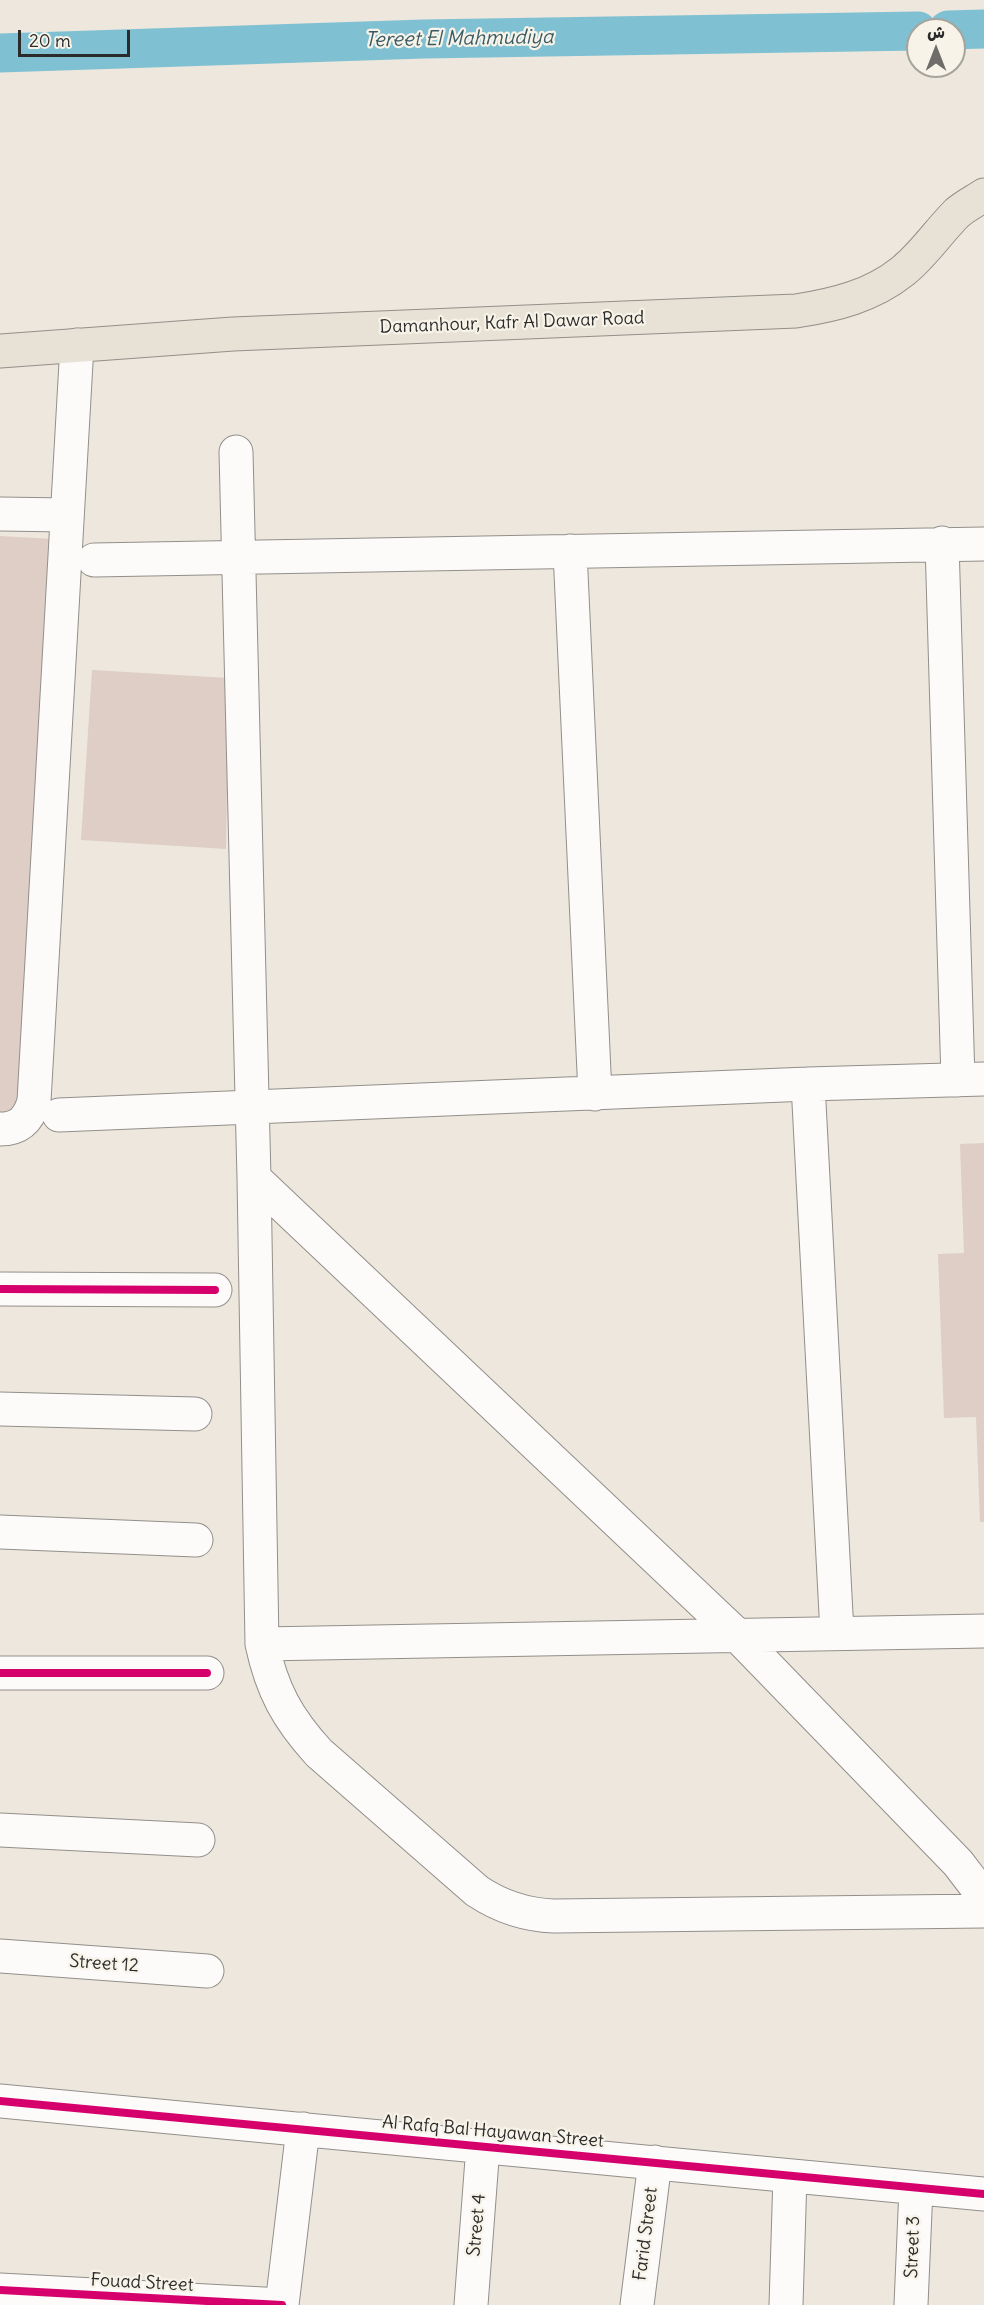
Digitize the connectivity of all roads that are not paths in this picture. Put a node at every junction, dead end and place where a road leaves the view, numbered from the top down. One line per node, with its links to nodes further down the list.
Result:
1 (984, 195): 2 (main road, Damanhour, Kafr Al Dawar Road)
2 (77, 345): 3 (main road, Damanhour, Kafr Al Dawar Road); 6 (street)
3 (0, 351)
4 (236, 452): 10 (street)
5 (0, 514): 6 (street)
6 (67, 515): 17 (street)
7 (942, 543): 8 (street); 9 (street); 12 (street)
8 (984, 544)
9 (570, 551): 10 (street); 14 (street)
10 (239, 557): 11 (street); 15 (street)
11 (94, 560)
12 (971, 1080): 13 (street)
13 (808, 1084): 14 (street); 26 (street)
14 (595, 1094): 15 (street)
15 (252, 1108): 16 (street); 18 (street)
16 (59, 1115)
17 (0, 1129)
18 (254, 1178): 27 (street); 28 (street)
19 (0, 1289): 20 (street)
20 (215, 1290)
21 (0, 1409): 22 (street)
22 (195, 1414)
23 (0, 1532): 24 (street)
24 (196, 1540)
25 (984, 1631): 26 (street)
26 (837, 1633): 27 (street)
27 (736, 1634): 28 (street); 33 (street)
28 (262, 1644): 34 (street)
29 (0, 1673): 30 (street)
30 (207, 1673)
31 (0, 1830): 32 (street)
32 (198, 1840)
33 (984, 1897)
34 (984, 1911)
35 (0, 1956): 36 (street, Street 12)
36 (207, 1971)
37 (0, 2101): 38 (street, Al Rafq Bal Hayawan Street)
38 (303, 2129): 39 (street, Al Rafq Bal Hayawan Street); 45 (street)
39 (483, 2146): 40 (street, Al Rafq Bal Hayawan Street); 46 (street, Street 4)
40 (655, 2162): 41 (street, Al Rafq Bal Hayawan Street); 47 (street, Farid Street)
41 (790, 2176): 42 (street, Al Rafq Bal Hayawan Street); 48 (street)
42 (915, 2188): 43 (street, Al Rafq Bal Hayawan Street); 49 (street, Street 3)
43 (984, 2194)
44 (0, 2290): 45 (street, Fouad Street)
45 (282, 2305)
46 (471, 2305)
47 (637, 2305)
48 (786, 2305)
49 (911, 2305)

